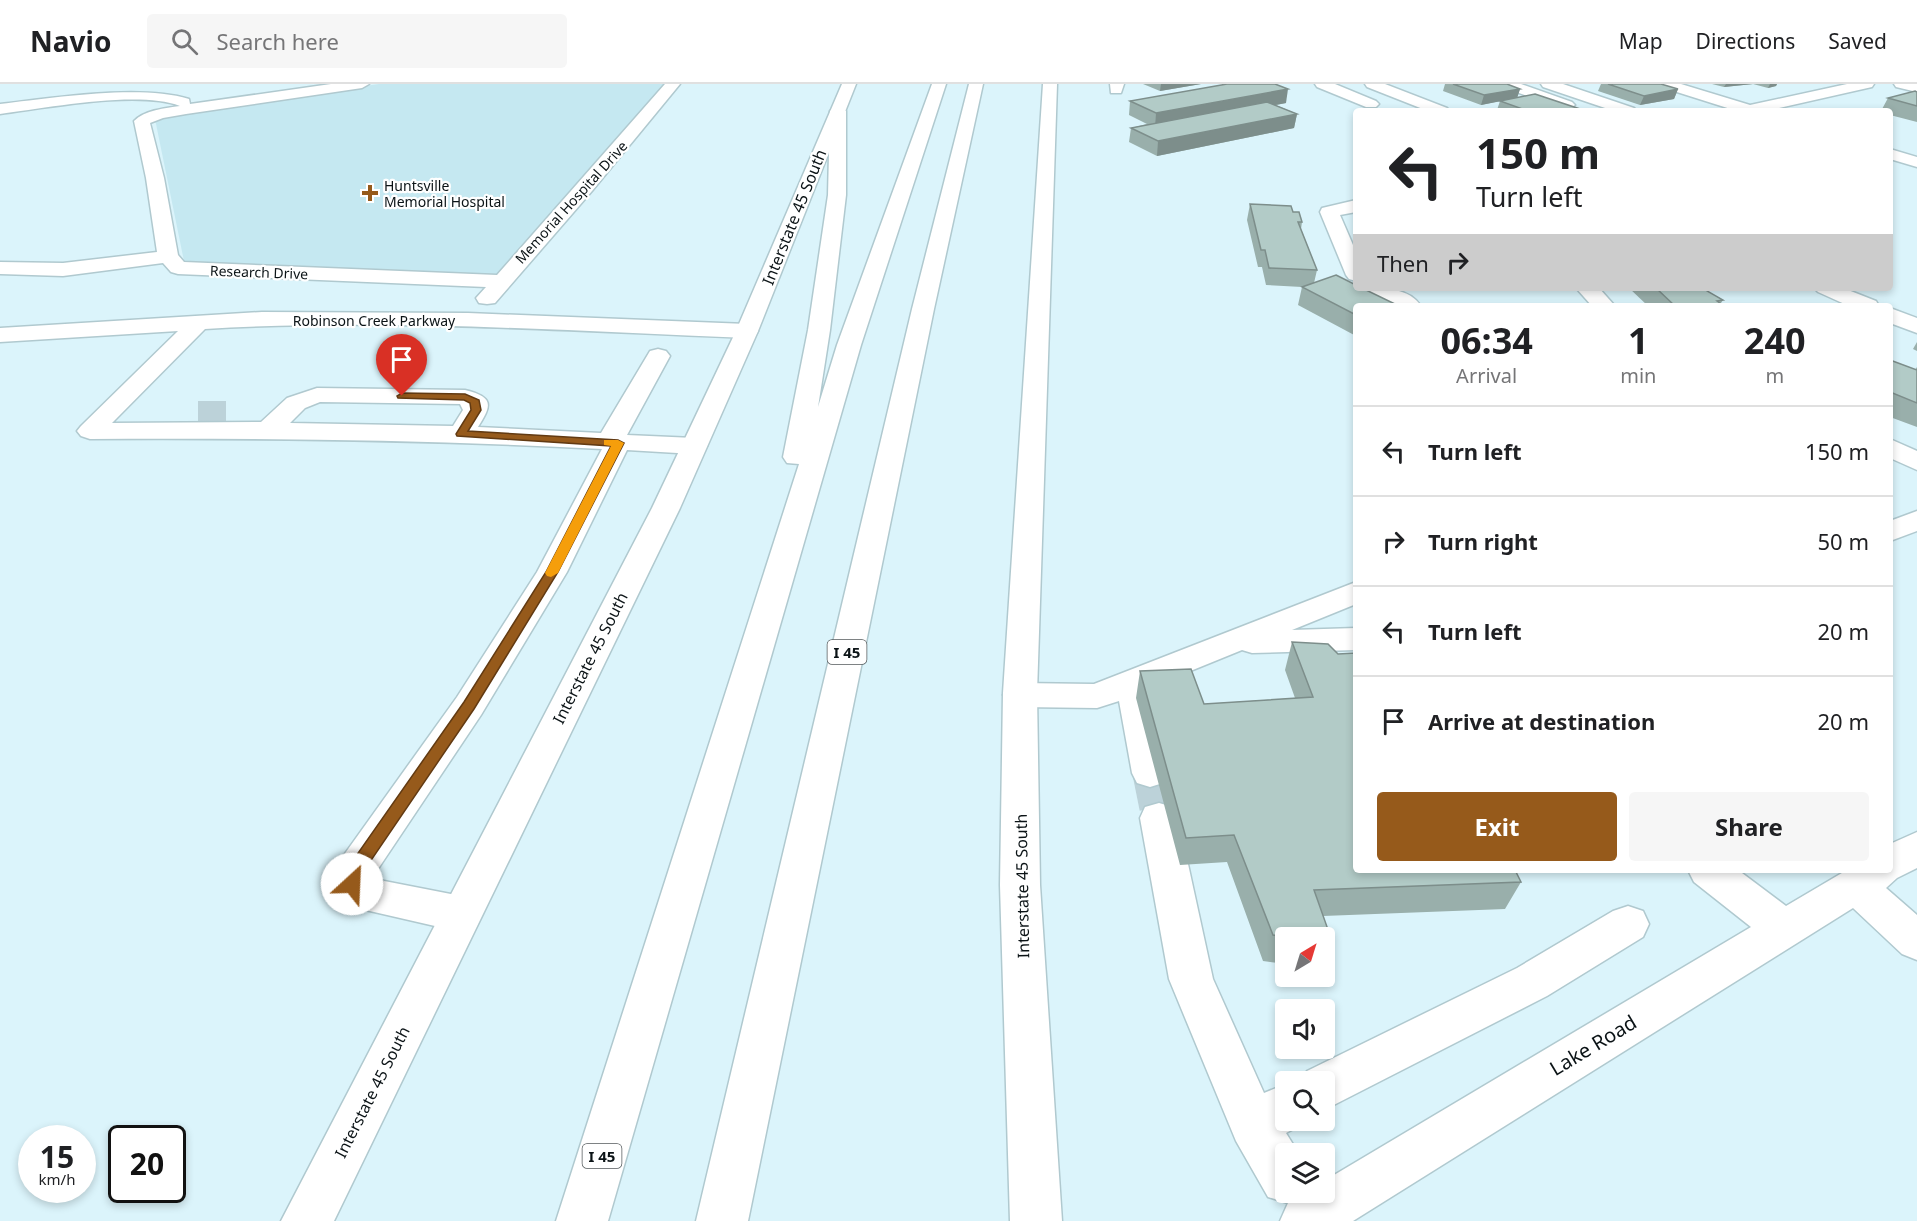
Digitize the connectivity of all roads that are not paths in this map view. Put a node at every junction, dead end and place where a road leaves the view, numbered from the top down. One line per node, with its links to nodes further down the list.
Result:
1 (362, 84): 24 (main road)
2 (673, 84): 32 (main road, Memorial Hospital Drive)
3 (939, 84): 73 (main road, I 45)
4 (976, 84): 79 (main road, I 45)
5 (1050, 84): 60 (main road, Interstate 45 South)
6 (1322, 84): 16 (main road)
7 (1372, 84): 17 (main road)
8 (1507, 84): 18 (main road)
9 (1548, 84): 19 (main road)
10 (1666, 84): 15 (main road)
11 (1868, 84): 22 (main road)
12 (1901, 84): 13 (main road)
13 (1917, 88)
14 (843, 97): 43 (main road, Interstate 45 South); 73 (main road)
15 (1726, 103): 20 (main road); 21 (main road)
16 (1371, 104)
17 (1434, 108)
18 (1576, 108)
19 (1620, 108)
20 (1704, 108)
21 (1742, 108)
22 (1764, 108)
23 (0, 109): 24 (main road)
24 (186, 109): 28 (main road)
25 (1893, 155): 26 (main road)
26 (1917, 162)
27 (1353, 207): 29 (main road)
28 (168, 256): 30 (main road); 32 (main road, Research Drive)
29 (1353, 268)
30 (10, 269): 31 (main road)
31 (0, 280)
32 (501, 281): 40 (main road, Memorial Hospital Drive)
33 (1382, 291): 36 (main road)
34 (1590, 291): 37 (main road)
35 (1832, 291): 38 (main road)
36 (1404, 303)
37 (1601, 303)
38 (1861, 303)
39 (1893, 316): 42 (main road)
40 (468, 320): 41 (main road, Robinson Creek Parkway); 43 (main road, Robinson Creek Parkway)
41 (200, 322): 44 (main road, Robinson Creek Parkway); 48 (main road)
42 (1917, 326)
43 (747, 331): 51 (main road, Interstate 45 South)
44 (0, 335)
45 (658, 356): 50 (main road)
46 (198, 415): 48 (main road)
47 (268, 430): 48 (main road); 49 (main road); 49 (main road)
48 (132, 432)
49 (461, 434): 50 (main road)
50 (613, 443): 51 (main road); 68 (main road)
51 (694, 446): 68 (main road, Interstate 45 South)
52 (1893, 449): 53 (main road)
53 (1917, 462)
54 (1917, 520): 55 (main road)
55 (1893, 531)
56 (1353, 595): 58 (main road)
57 (1353, 639): 58 (main road)
58 (1232, 642): 59 (main road)
59 (1133, 682): 60 (main road); 61 (main road)
60 (1020, 695): 80 (main road, Interstate 45 South)
61 (1150, 773)
62 (1159, 818): 74 (main road)
63 (1917, 848): 64 (main road, Lake Road)
64 (1893, 862)
65 (1718, 873): 70 (main road)
66 (1875, 873): 70 (main road, Lake Road)
67 (1883, 873): 71 (main road)
68 (461, 915): 77 (main road, Interstate 45 South)
69 (1628, 924): 72 (main road)
70 (1784, 929): 76 (main road, Lake Road)
71 (1917, 941)
72 (1335, 1081)
73 (622, 1091): 78 (main road, I 45)
74 (1269, 1115): 75 (main road)
75 (1279, 1143)
76 (1335, 1183)
77 (307, 1221)
78 (582, 1221)
79 (722, 1221)
80 (1036, 1221)

